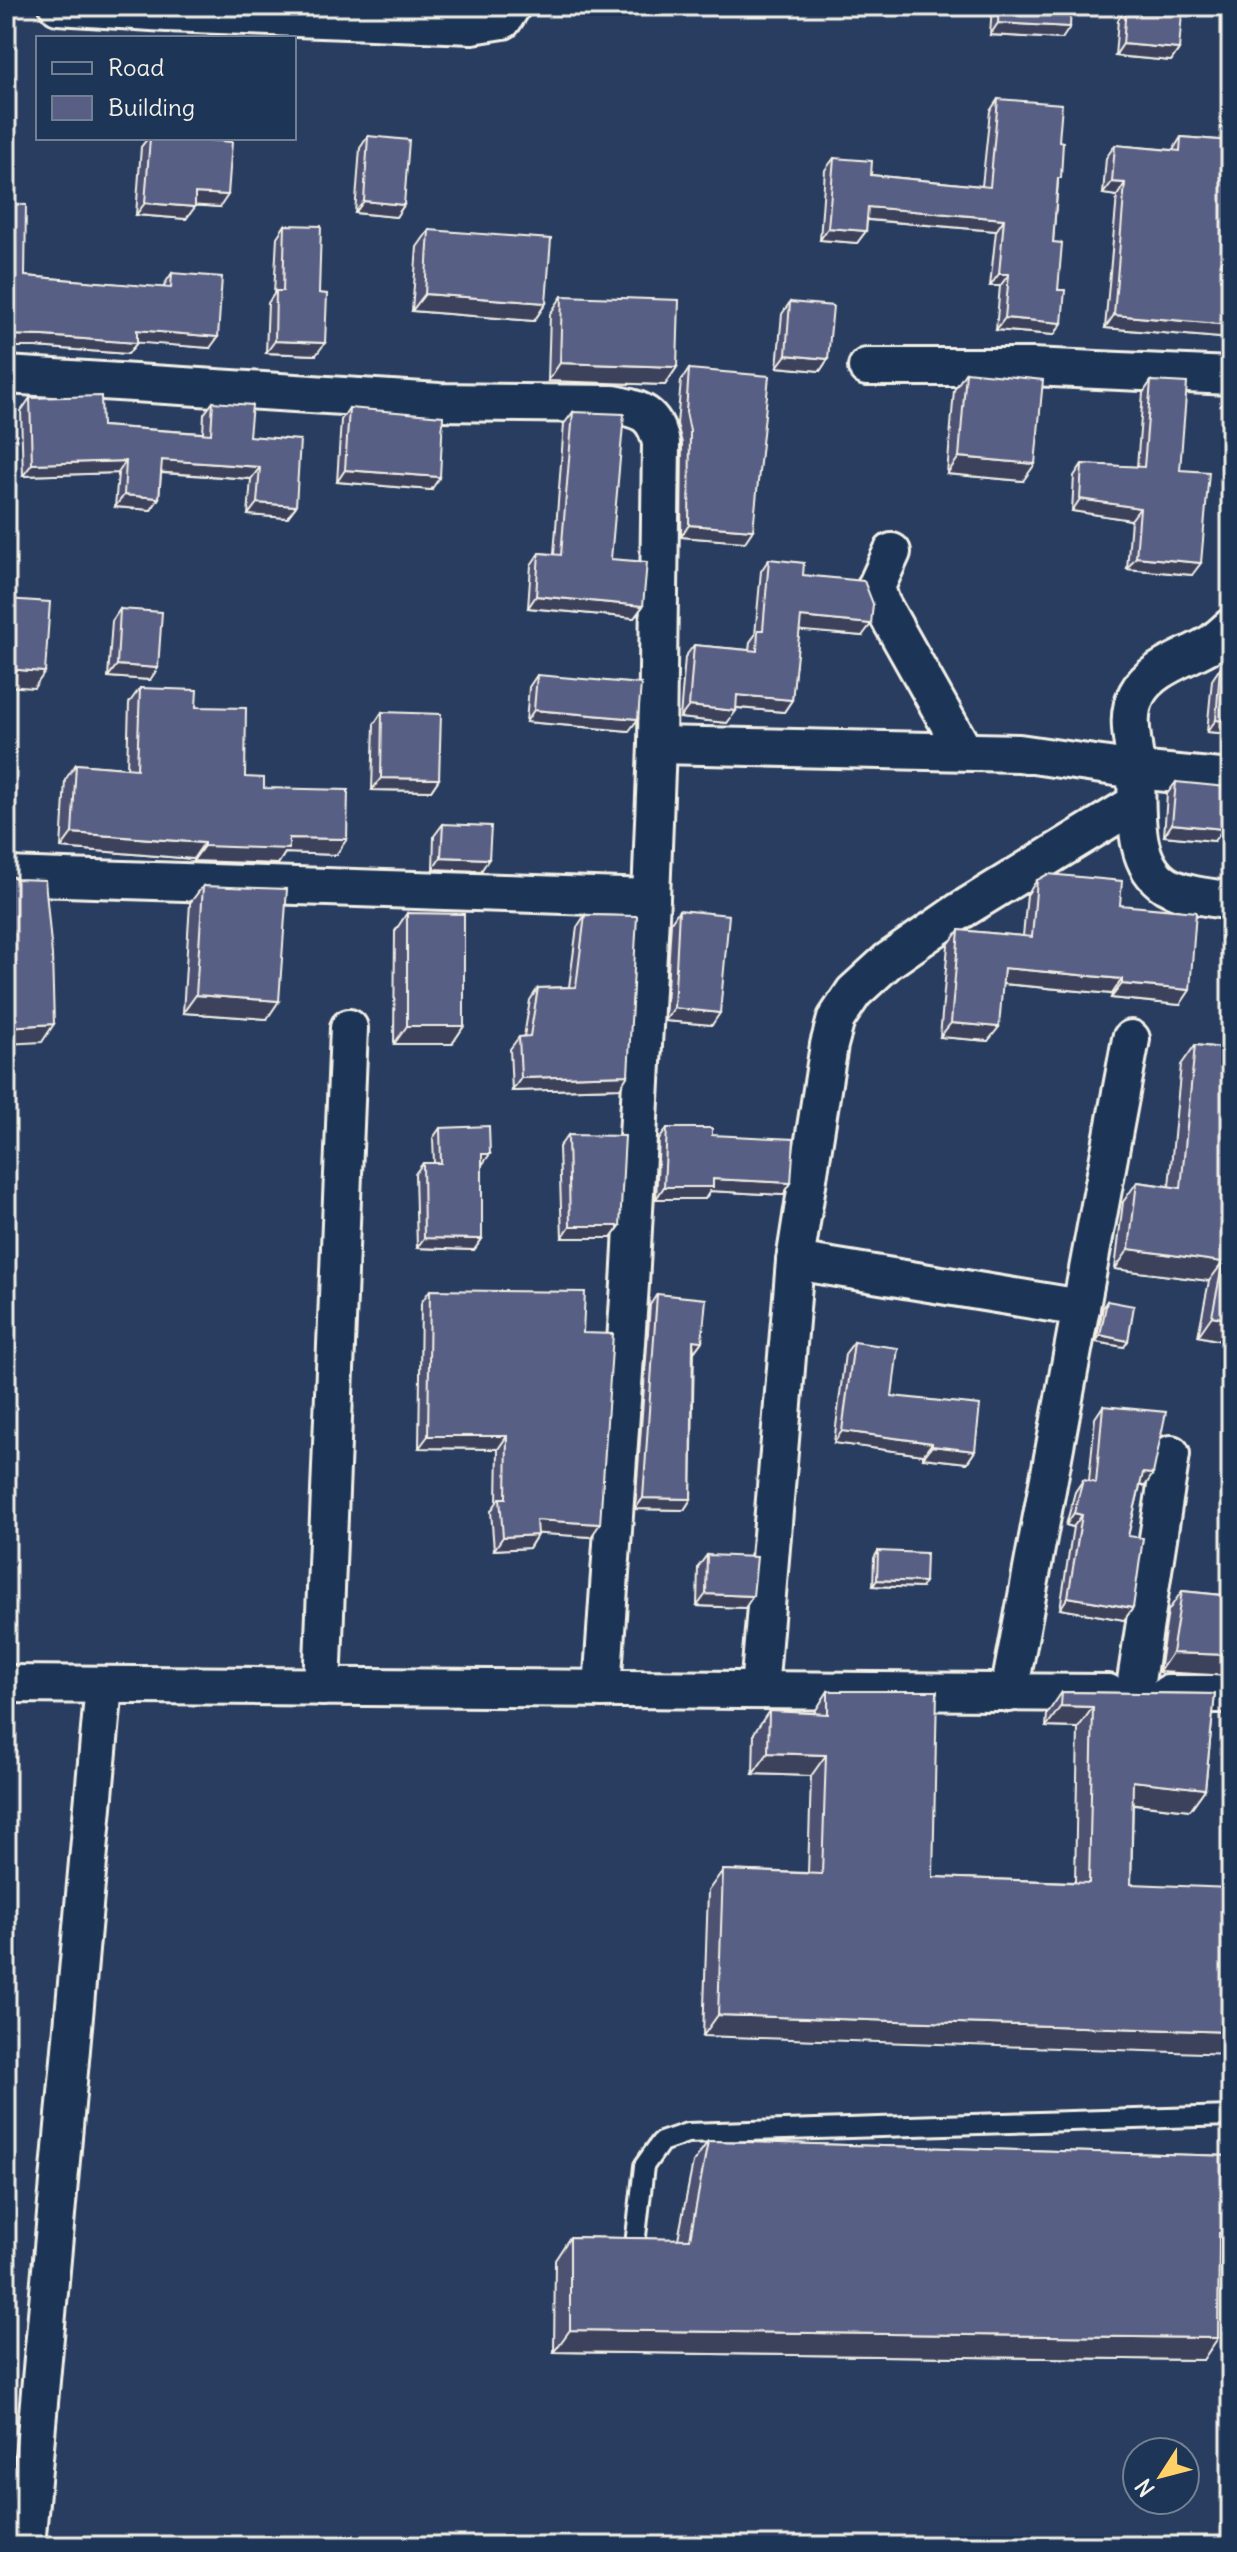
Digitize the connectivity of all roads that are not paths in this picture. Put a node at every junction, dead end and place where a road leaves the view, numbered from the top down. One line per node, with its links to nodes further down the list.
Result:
1 (58, 6): 2 (street)
2 (512, 6)
3 (867, 367): 5 (street)
4 (6, 375): 8 (street)
5 (1231, 376)
6 (892, 552): 9 (street)
7 (1231, 627): 11 (street)
8 (657, 745): 9 (street); 13 (street)
9 (964, 751): 11 (street)
10 (1231, 779): 11 (street)
11 (1136, 787): 14 (street); 17 (street)
12 (6, 876): 13 (street)
13 (651, 898): 23 (street)
14 (1231, 901)
15 (349, 1028): 22 (street)
16 (1131, 1039): 18 (street)
17 (795, 1261): 18 (street); 24 (street)
18 (1081, 1308): 25 (street)
19 (1171, 1454): 26 (street)
20 (6, 1684): 21 (street)
21 (104, 1685): 22 (street); 30 (street)
22 (322, 1687): 23 (street)
23 (602, 1689): 24 (street)
24 (759, 1690): 25 (street)
25 (1009, 1693): 26 (street)
26 (1134, 1694): 27 (street)
27 (1231, 1694)
28 (1231, 2116): 29 (lane)
29 (635, 2245)
30 (26, 2546)

